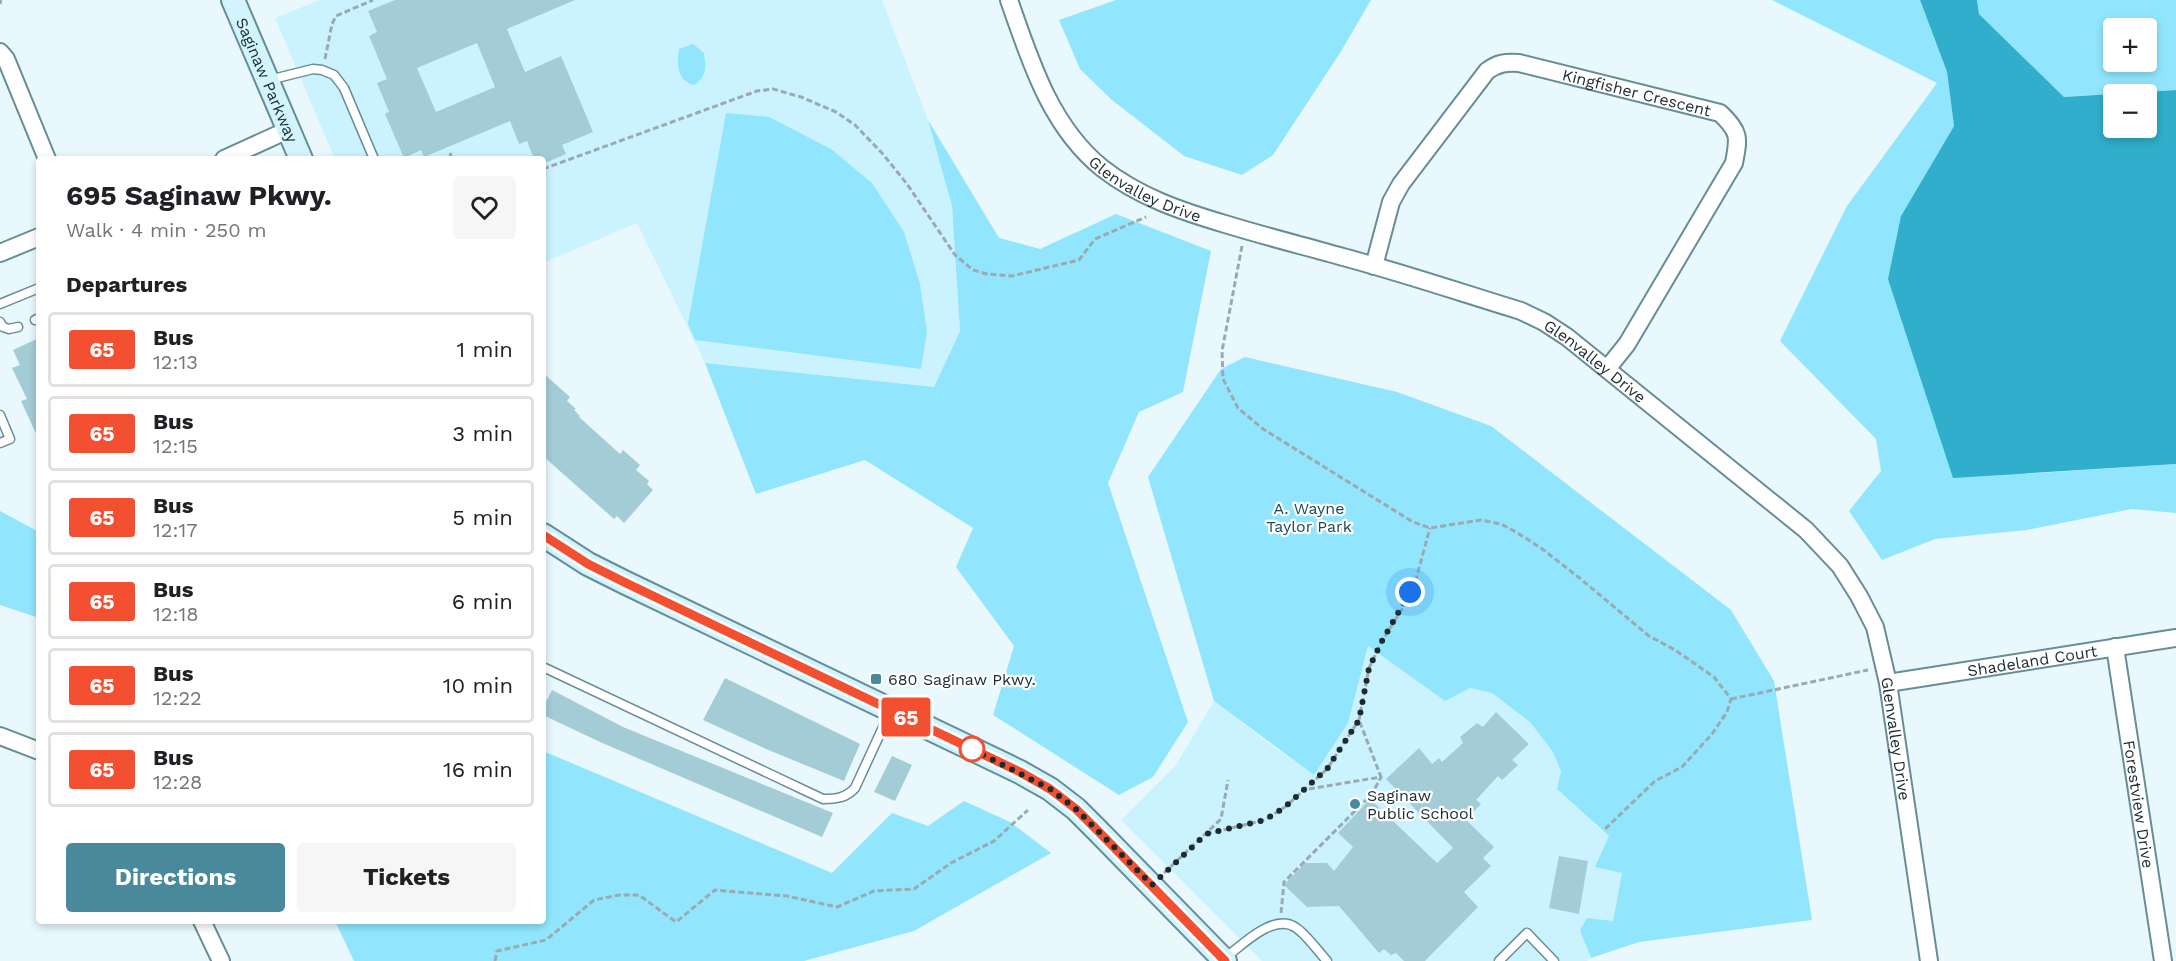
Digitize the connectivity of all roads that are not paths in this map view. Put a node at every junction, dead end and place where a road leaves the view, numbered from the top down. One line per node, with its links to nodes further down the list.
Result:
1 (233, 0): 4 (street, Saginaw Parkway)
2 (1009, 0): 12 (street, Glenvalley Drive)
3 (0, 52): 6 (street)
4 (267, 81): 5 (street, Saginaw Parkway); 9 (lane)
5 (288, 130): 7 (street); 8 (street, Saginaw Parkway)
6 (46, 156)
7 (231, 156)
8 (300, 156)
9 (373, 156)
10 (36, 238): 11 (street)
11 (0, 254)
12 (1374, 266): 17 (street, Glenvalley Drive); 17 (street, Kingfisher Crescent)
13 (36, 289): 14 (lane)
14 (0, 304)
15 (0, 322): 16 (lane)
16 (18, 327)
17 (1606, 369): 24 (street, Glenvalley Drive)
18 (0, 416): 19 (lane)
19 (0, 443)
20 (546, 537): 25 (street)
21 (2176, 638): 22 (street, Shadeland Court)
22 (2115, 647): 24 (street, Shadeland Court); 35 (street, Forestview Drive)
23 (546, 668): 25 (lane)
24 (1888, 683): 34 (street, Glenvalley Drive)
25 (891, 710): 29 (street)
26 (0, 736): 27 (street)
27 (36, 750)
28 (203, 924): 30 (street)
29 (1224, 960): 31 (lane)
30 (221, 961)
31 (1327, 961)
32 (1498, 961): 33 (lane)
33 (1554, 961)
34 (1929, 961)
35 (2163, 961)

